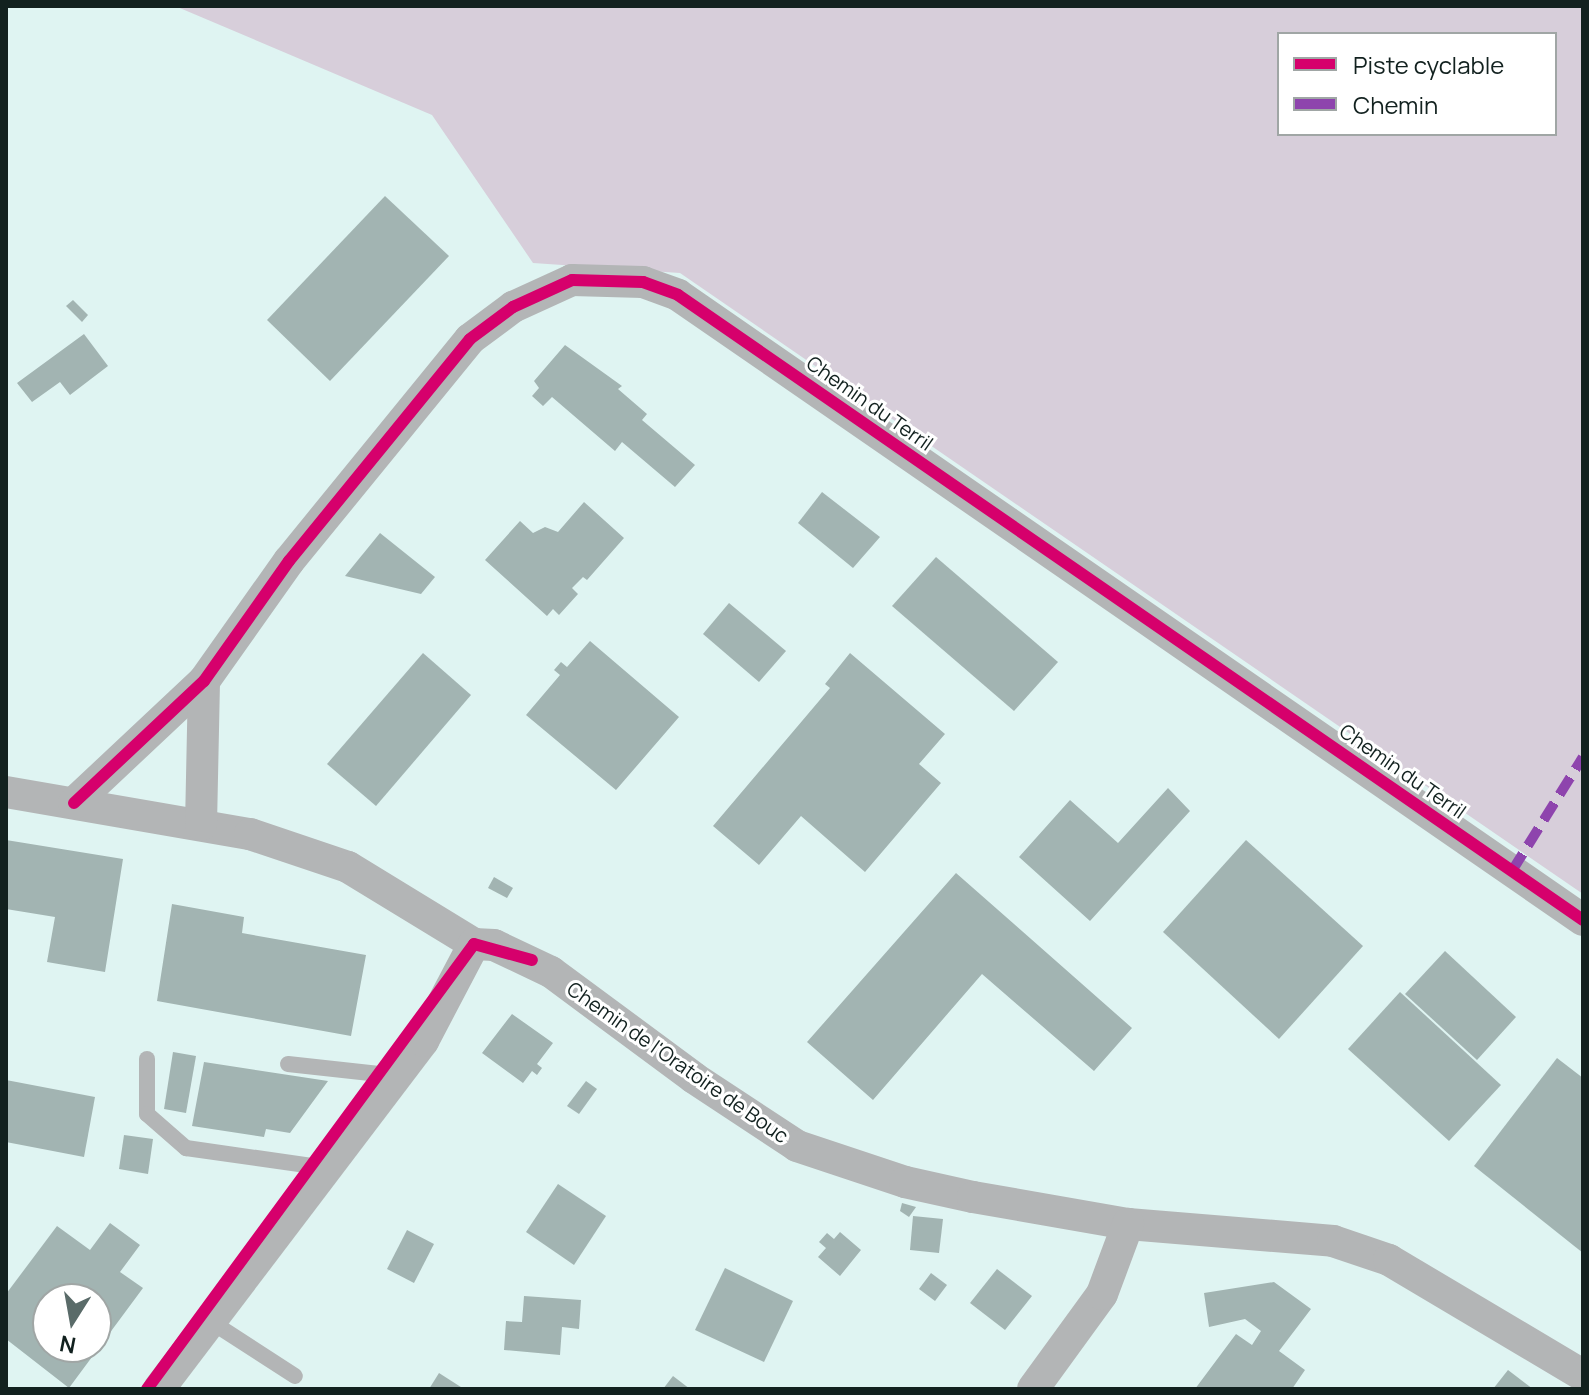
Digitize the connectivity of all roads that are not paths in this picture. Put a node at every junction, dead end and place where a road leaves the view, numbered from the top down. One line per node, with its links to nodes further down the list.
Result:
1 (204, 681): 3 (street, Chemin du Terril); 4 (street); 5 (street, Chemin du Terril)
2 (6, 792): 3 (street, Chemin de l'Oratoire de Bouc)
3 (74, 803): 4 (street, Chemin de l'Oratoire de Bouc)
4 (201, 825): 6 (street, Chemin de l'Oratoire de Bouc)
5 (1583, 920)
6 (474, 944): 9 (street); 11 (street, Chemin de l'Oratoire de Bouc)
7 (147, 1059): 10 (lane)
8 (288, 1064): 9 (lane)
9 (397, 1076): 10 (street)
10 (326, 1168): 12 (street)
11 (1128, 1224): 13 (street, Chemin de l'Oratoire de Bouc); 16 (street)
12 (210, 1321): 14 (lane); 15 (street)
13 (1583, 1375)
14 (295, 1376)
15 (159, 1389)
16 (1033, 1389)

